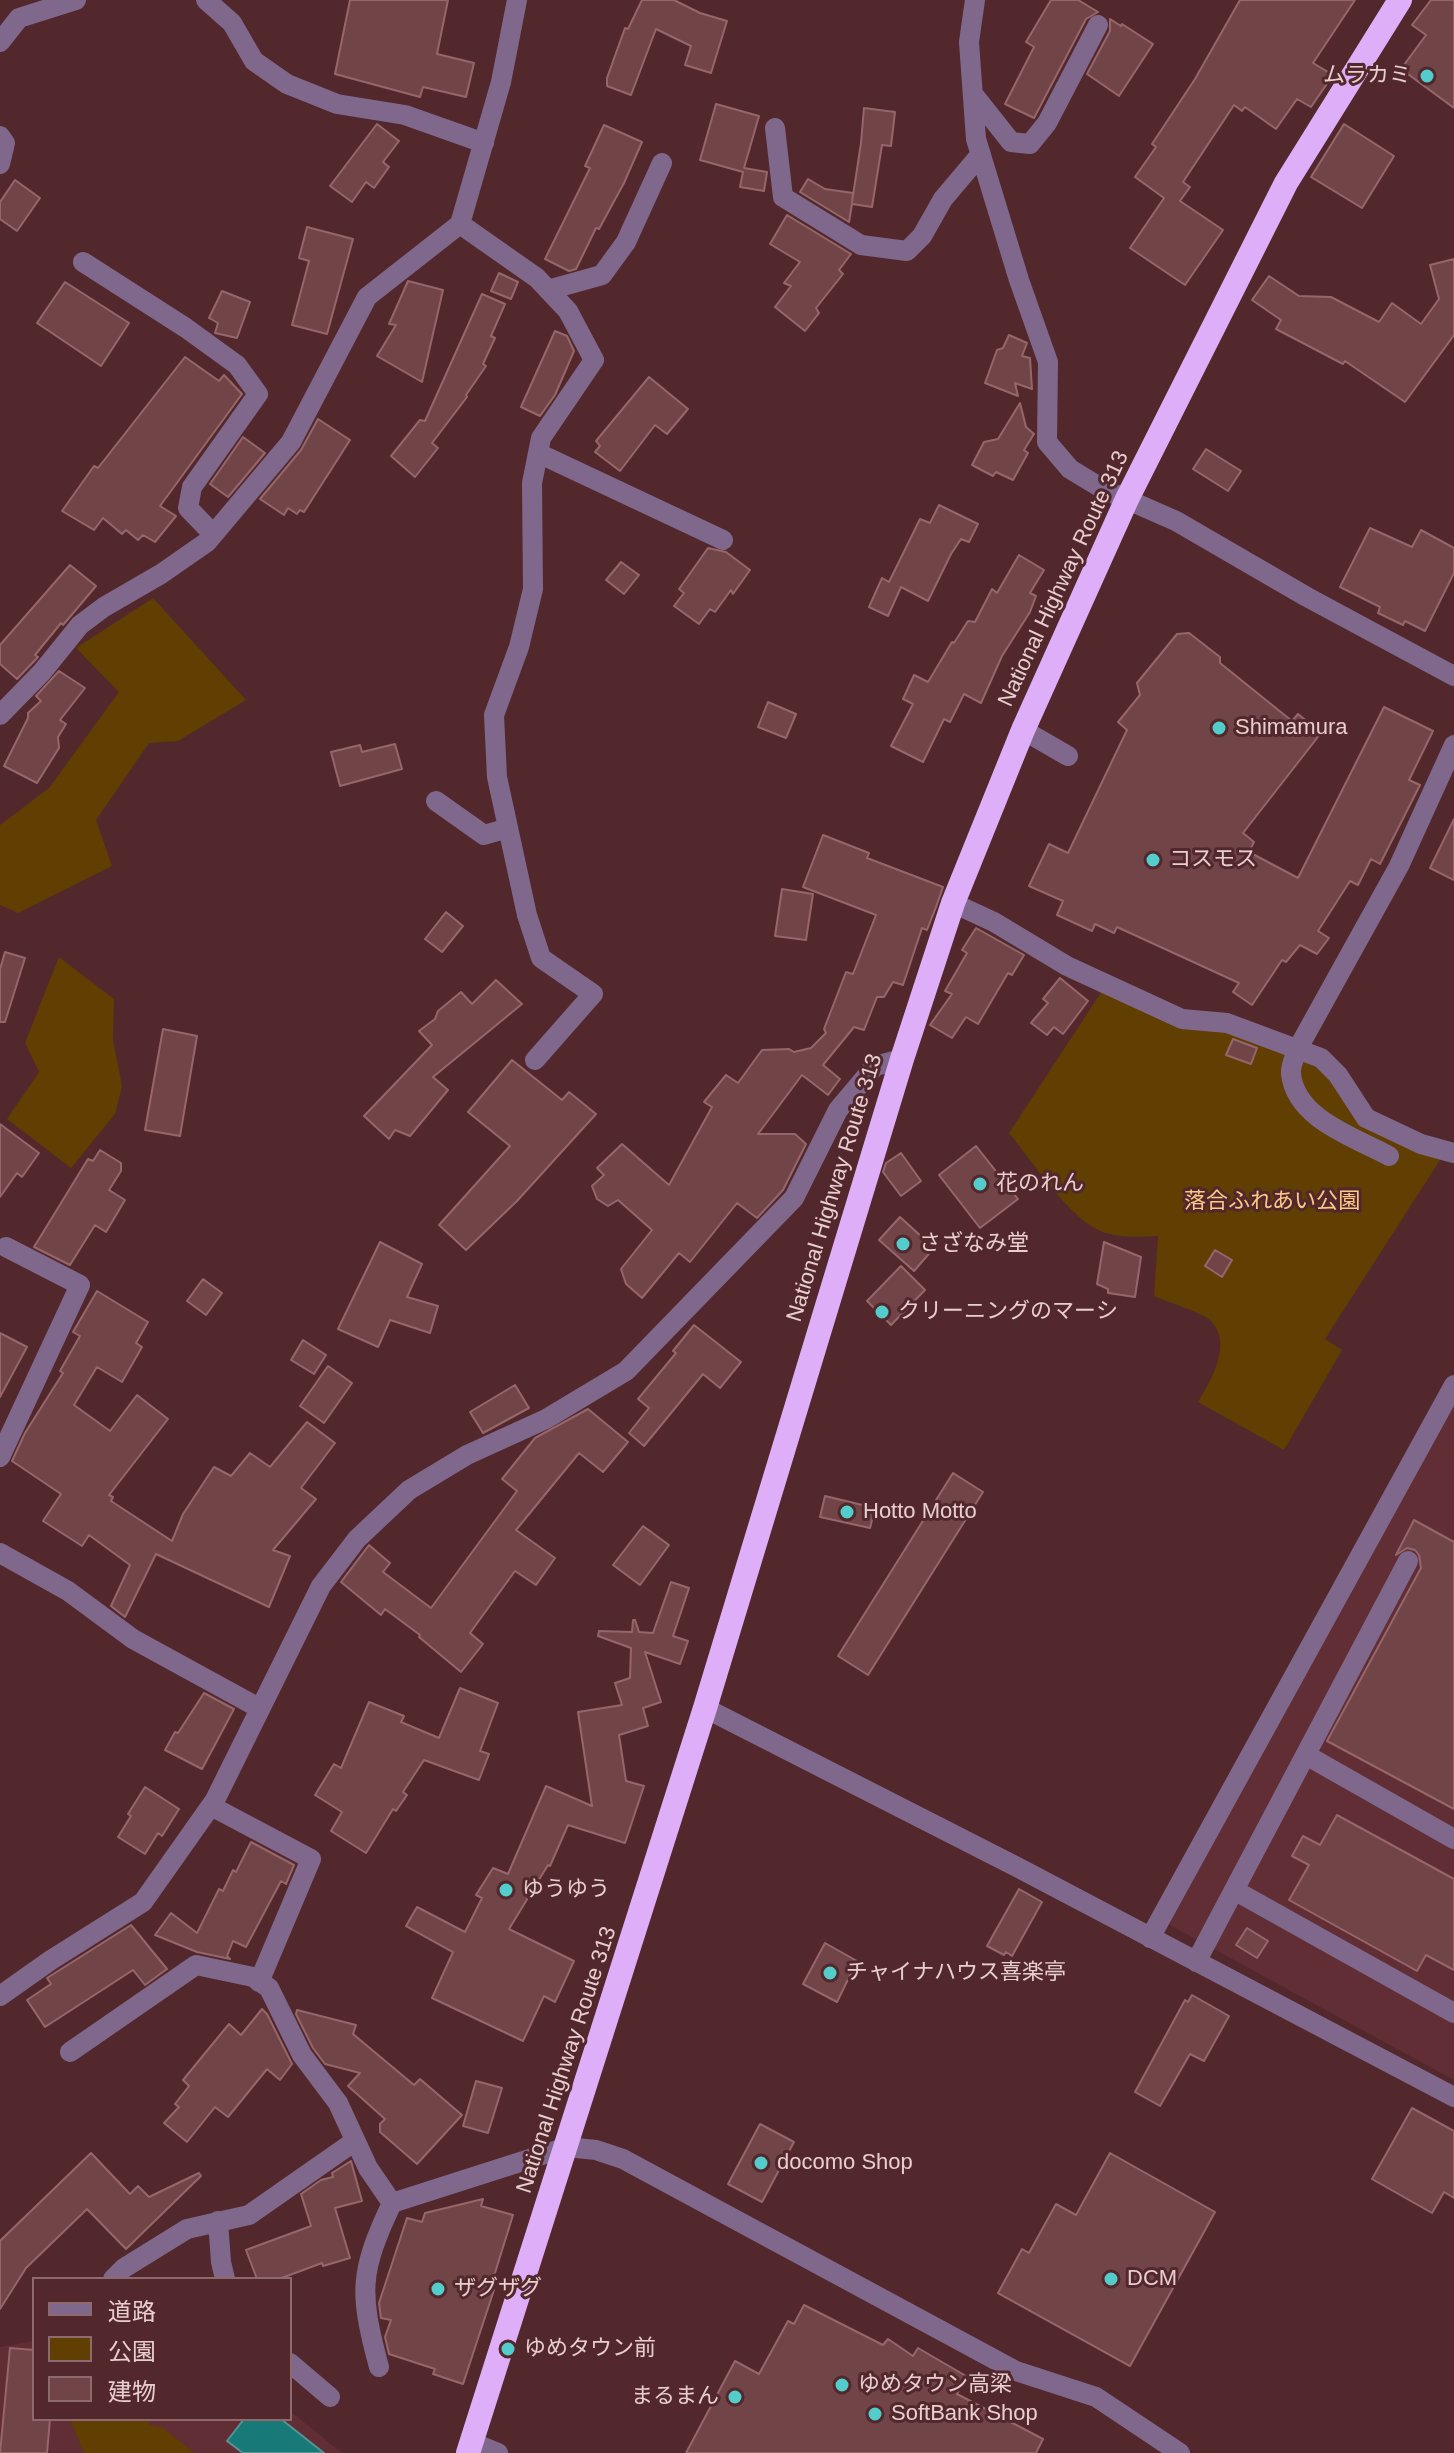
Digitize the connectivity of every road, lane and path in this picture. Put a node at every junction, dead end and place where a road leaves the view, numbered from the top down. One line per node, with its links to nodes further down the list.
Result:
1 (206, 0): 11 (street)
2 (517, 0): 11 (street)
3 (975, 0): 8 (street)
4 (1400, 0): 19 (highway, National Highway Route 313)
5 (69, 1): 7 (street)
6 (1098, 25): 8 (street)
7 (0, 42)
8 (973, 94): 12 (street)
9 (775, 128): 12 (street)
10 (0, 136): 14 (street)
11 (484, 143): 15 (street)
12 (981, 154): 19 (street)
13 (662, 163): 17 (street)
14 (0, 164)
15 (460, 224): 17 (street); 20 (street)
16 (83, 262): 20 (street)
17 (548, 290): 18 (street)
18 (538, 453): 21 (street); 28 (street)
19 (1127, 499): 22 (street); 24 (highway, National Highway Route 313)
20 (213, 534): 23 (street)
21 (723, 540)
22 (1454, 676)
23 (0, 715)
24 (1023, 730): 26 (street); 29 (highway, National Highway Route 313)
25 (1454, 745): 30 (street)
26 (1068, 756)
27 (436, 801): 28 (street)
28 (508, 828): 32 (street)
29 (953, 903): 30 (street); 31 (highway, National Highway Route 313)
30 (1297, 1050): 33 (street); 34 (street)
31 (902, 1059): 40 (street); 41 (highway, National Highway Route 313)
32 (535, 1060)
33 (1454, 1153)
34 (1389, 1156)
35 (6, 1247): 37 (street)
36 (1454, 1385): 46 (street)
37 (0, 1457)
38 (0, 1553): 40 (street)
39 (1408, 1561): 42 (street)
40 (259, 1708): 43 (street)
41 (705, 1708): 46 (street); 54 (highway, National Highway Route 313)
42 (1306, 1755): 44 (street); 45 (street)
43 (211, 1806): 48 (street); 49 (street)
44 (1454, 1839)
45 (1234, 1890): 47 (street); 50 (street)
46 (1150, 1938): 47 (street)
47 (1196, 1962): 52 (street)
48 (259, 1982): 51 (street); 53 (street)
49 (0, 1996)
50 (1454, 2013)
51 (70, 2052)
52 (1454, 2097)
53 (355, 2141): 55 (street); 56 (street)
54 (567, 2147): 55 (street); 62 (highway, National Highway Route 313); 64 (street)
55 (392, 2203): 60 (street)
56 (218, 2221): 57 (street); 58 (street)
57 (115, 2277)
58 (225, 2277)
59 (292, 2365): 61 (street)
60 (379, 2367)
61 (330, 2397)
62 (470, 2448): 63 (street)
63 (498, 2453)
64 (1180, 2453)

